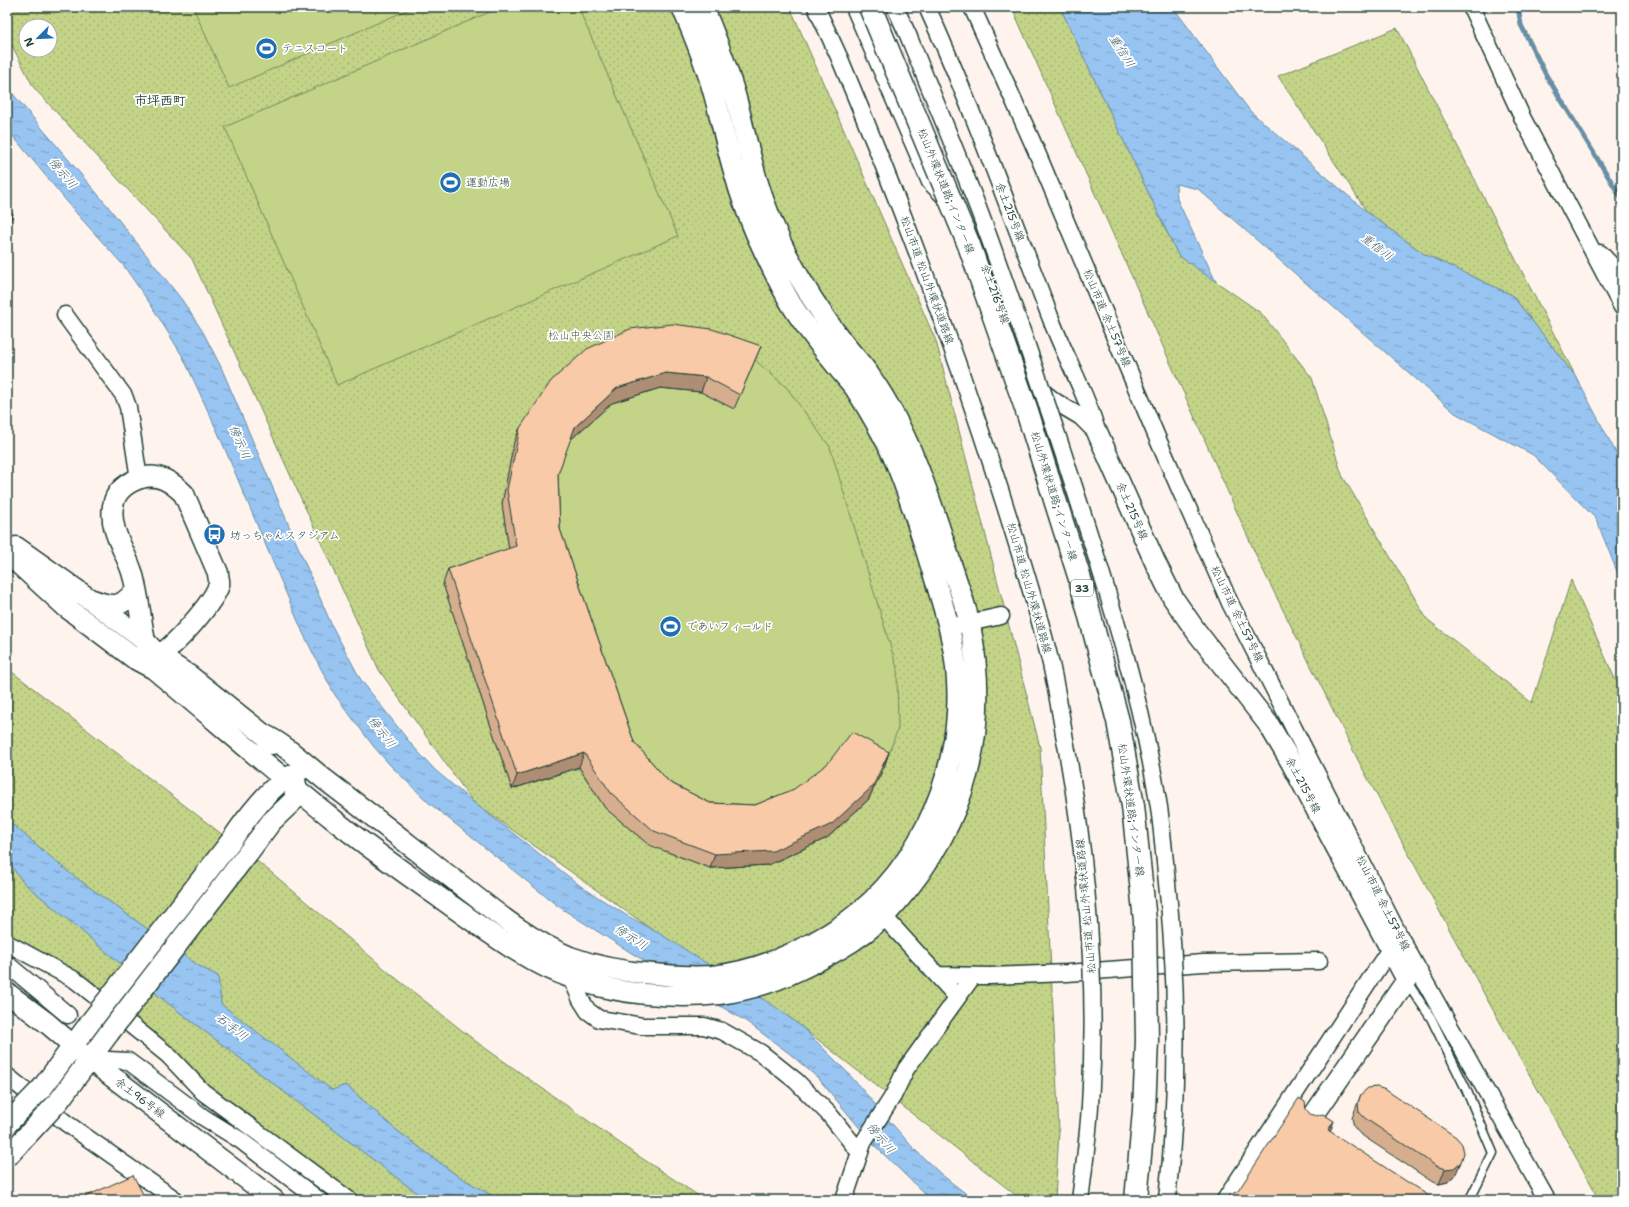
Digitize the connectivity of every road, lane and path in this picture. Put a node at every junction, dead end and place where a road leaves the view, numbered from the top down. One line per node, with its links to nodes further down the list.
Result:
1 (682, 7): 22 (street)
2 (703, 7): 21 (street)
3 (816, 7): 59 (street, 松山市道 松山外環状道路線, bridge)
4 (854, 7): 14 (street, 余土216号線)
5 (870, 7): 60 (highway, 松山外環状道路;インター線 / 33, bridge)
6 (895, 7): 61 (street, bridge)
7 (927, 7): 14 (street, 余土215号線)
8 (972, 7): 36 (street, 松山市道 余土57号線)
9 (1471, 7): 10 (street)
10 (1593, 250): 11 (street); 12 (street)
11 (1622, 278)
12 (1622, 307)
13 (65, 315): 15 (street)
14 (1098, 434): 36 (street, 余土215号線)
15 (139, 479): 18 (street); 23 (street)
16 (7, 542): 19 (street)
17 (7, 553): 24 (street)
18 (136, 589): 19 (street); 24 (street)
19 (88, 598): 24 (street)
20 (1001, 616): 21 (street)
21 (969, 622): 22 (street); 34 (street)
22 (950, 627): 33 (street)
23 (187, 630): 24 (street); 25 (street)
24 (148, 657): 25 (street); 27 (street)
25 (190, 676): 26 (street)
26 (263, 734): 28 (street); 29 (street)
27 (259, 757): 29 (street); 30 (street)
28 (320, 776): 29 (street); 33 (street)
29 (292, 780): 30 (street); 31 (street); 32 (street)
30 (268, 793): 46 (street, bridge)
31 (332, 818): 32 (street); 42 (street)
32 (271, 822): 47 (street, bridge)
33 (872, 902): 34 (street)
34 (885, 917): 39 (street); 42 (street)
35 (7, 943): 57 (street)
36 (1395, 944): 41 (street, 余土215号線); 62 (street)
37 (1319, 960): 40 (street)
38 (7, 964): 45 (street)
39 (938, 975): 40 (street); 44 (street)
40 (973, 976): 44 (street)
41 (1413, 976): 49 (street); 53 (lane); 63 (street)
42 (572, 979): 51 (street)
43 (7, 993): 46 (street, 余土96号線)
44 (957, 997): 51 (street)
45 (68, 1015)
46 (73, 1046): 47 (street, 余土96号線); 50 (street, bridge)
47 (89, 1059): 52 (street, bridge); 55 (street, 余土96号線); 56 (street)
48 (7, 1076): 54 (street)
49 (1311, 1119)
50 (7, 1124)
51 (862, 1148): 58 (street)
52 (7, 1157)
53 (1470, 1199)
54 (176, 1200)
55 (274, 1200)
56 (319, 1200)
57 (350, 1200)
58 (844, 1200)
59 (1080, 1200)
60 (1136, 1200)
61 (1167, 1200)
62 (1225, 1200)
63 (1547, 1200)

